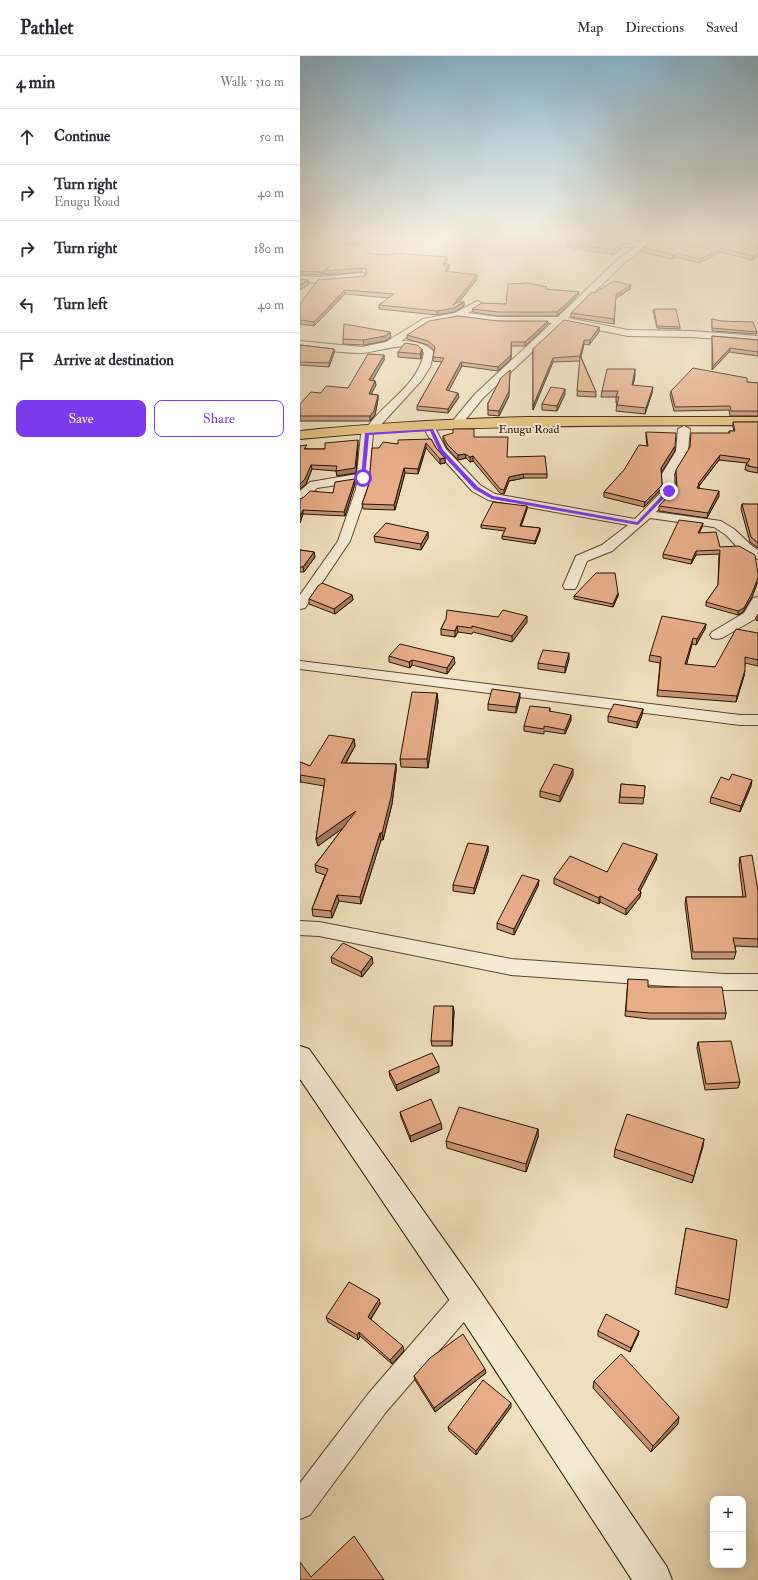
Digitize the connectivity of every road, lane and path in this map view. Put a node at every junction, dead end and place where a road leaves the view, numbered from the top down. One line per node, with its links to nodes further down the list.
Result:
1 (472, 307): 3 (street)
2 (574, 307): 4 (street)
3 (458, 315): 4 (street); 7 (street)
4 (561, 320): 5 (street); 9 (street)
5 (758, 339)
6 (300, 344): 7 (street)
7 (389, 344): 12 (street)
8 (758, 421): 9 (main road)
9 (457, 423): 12 (main road)
10 (684, 429): 11 (main road, Enugu Road); 13 (main road, Enugu Road); 18 (street)
11 (758, 429)
12 (371, 430): 13 (main road, Enugu Road); 14 (main road); 15 (main road, Enugu Road); 16 (street)
13 (431, 430): 18 (street)
14 (300, 435)
15 (300, 441)
16 (363, 478): 17 (street); 22 (street)
17 (300, 498)
18 (643, 519): 19 (street); 20 (street)
19 (758, 555)
20 (570, 586)
21 (758, 601): 23 (street)
22 (300, 605)
23 (717, 635)
24 (300, 664): 25 (street)
25 (758, 720)
26 (300, 928): 27 (street)
27 (758, 982)
28 (301, 1061): 29 (street)
29 (467, 1300): 30 (street); 31 (street)
30 (300, 1505)
31 (654, 1580)

